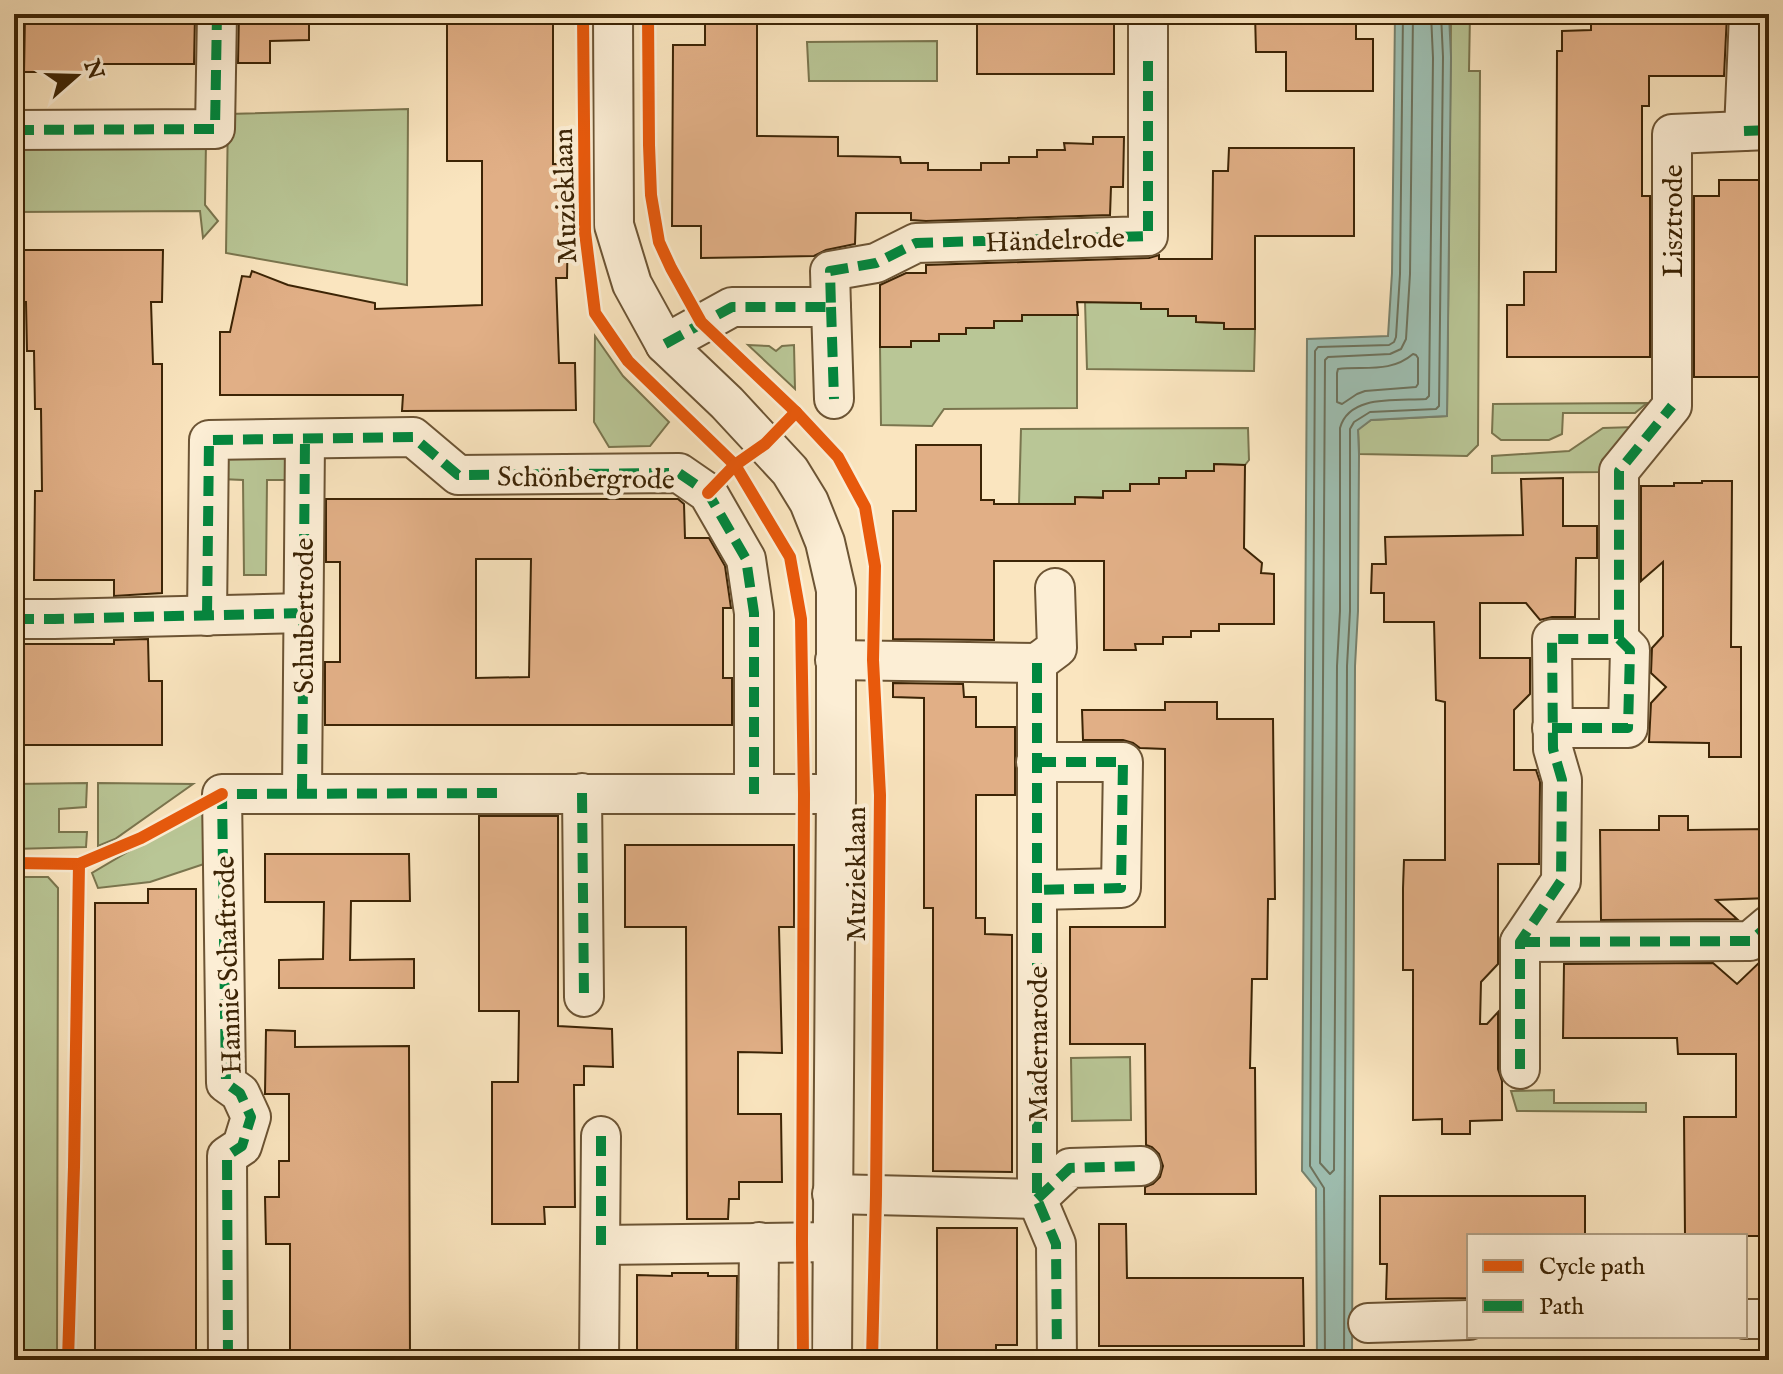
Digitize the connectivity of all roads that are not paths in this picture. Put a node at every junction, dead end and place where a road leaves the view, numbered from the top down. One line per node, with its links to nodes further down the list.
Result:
1 (217, 14): 5 (street)
2 (613, 14): 8 (street, Muzieklaan)
3 (1148, 14): 7 (street, Händelrode)
4 (1749, 14): 6 (street)
5 (14, 130)
6 (1757, 131): 15 (street, Lisztrode)
7 (831, 307): 8 (street); 9 (street, Händelrode)
8 (665, 344): 16 (street, Muzieklaan)
9 (834, 399)
10 (305, 439): 12 (street, Schubertrode); 13 (street, Schönbergrode); 22 (street, Schönbergrode)
11 (1055, 588): 17 (street)
12 (303, 613): 13 (street); 21 (street, Schubertrode)
13 (207, 616): 14 (street)
14 (14, 619)
15 (1619, 639): 18 (street); 18 (street)
16 (835, 660): 17 (street); 23 (street, Muzieklaan)
17 (1037, 663): 19 (street, Madernarode)
18 (1552, 728): 26 (street)
19 (1036, 762): 24 (street, Madernarode); 24 (street)
20 (582, 793): 21 (street); 22 (street); 27 (street)
21 (302, 794): 40 (street, Hannie Schaftrode)
22 (754, 794): 23 (street)
23 (836, 794): 31 (street, Muzieklaan)
24 (1037, 890): 32 (street, Madernarode)
25 (1769, 925): 26 (street)
26 (1520, 942): 28 (street)
27 (584, 997)
28 (1520, 1069)
29 (601, 1136): 35 (street)
30 (1141, 1166): 32 (street)
31 (832, 1194): 32 (street); 34 (street, Muzieklaan)
32 (1037, 1199): 44 (street, Madernarode)
33 (759, 1242): 34 (street); 35 (street); 42 (street)
34 (832, 1242): 43 (street, Muzieklaan)
35 (601, 1245): 41 (street)
36 (1747, 1319): 37 (street)
37 (1769, 1319)
38 (1467, 1320): 39 (street)
39 (1368, 1323)
40 (228, 1360)
41 (599, 1360)
42 (758, 1360)
43 (832, 1360)
44 (1057, 1360)

